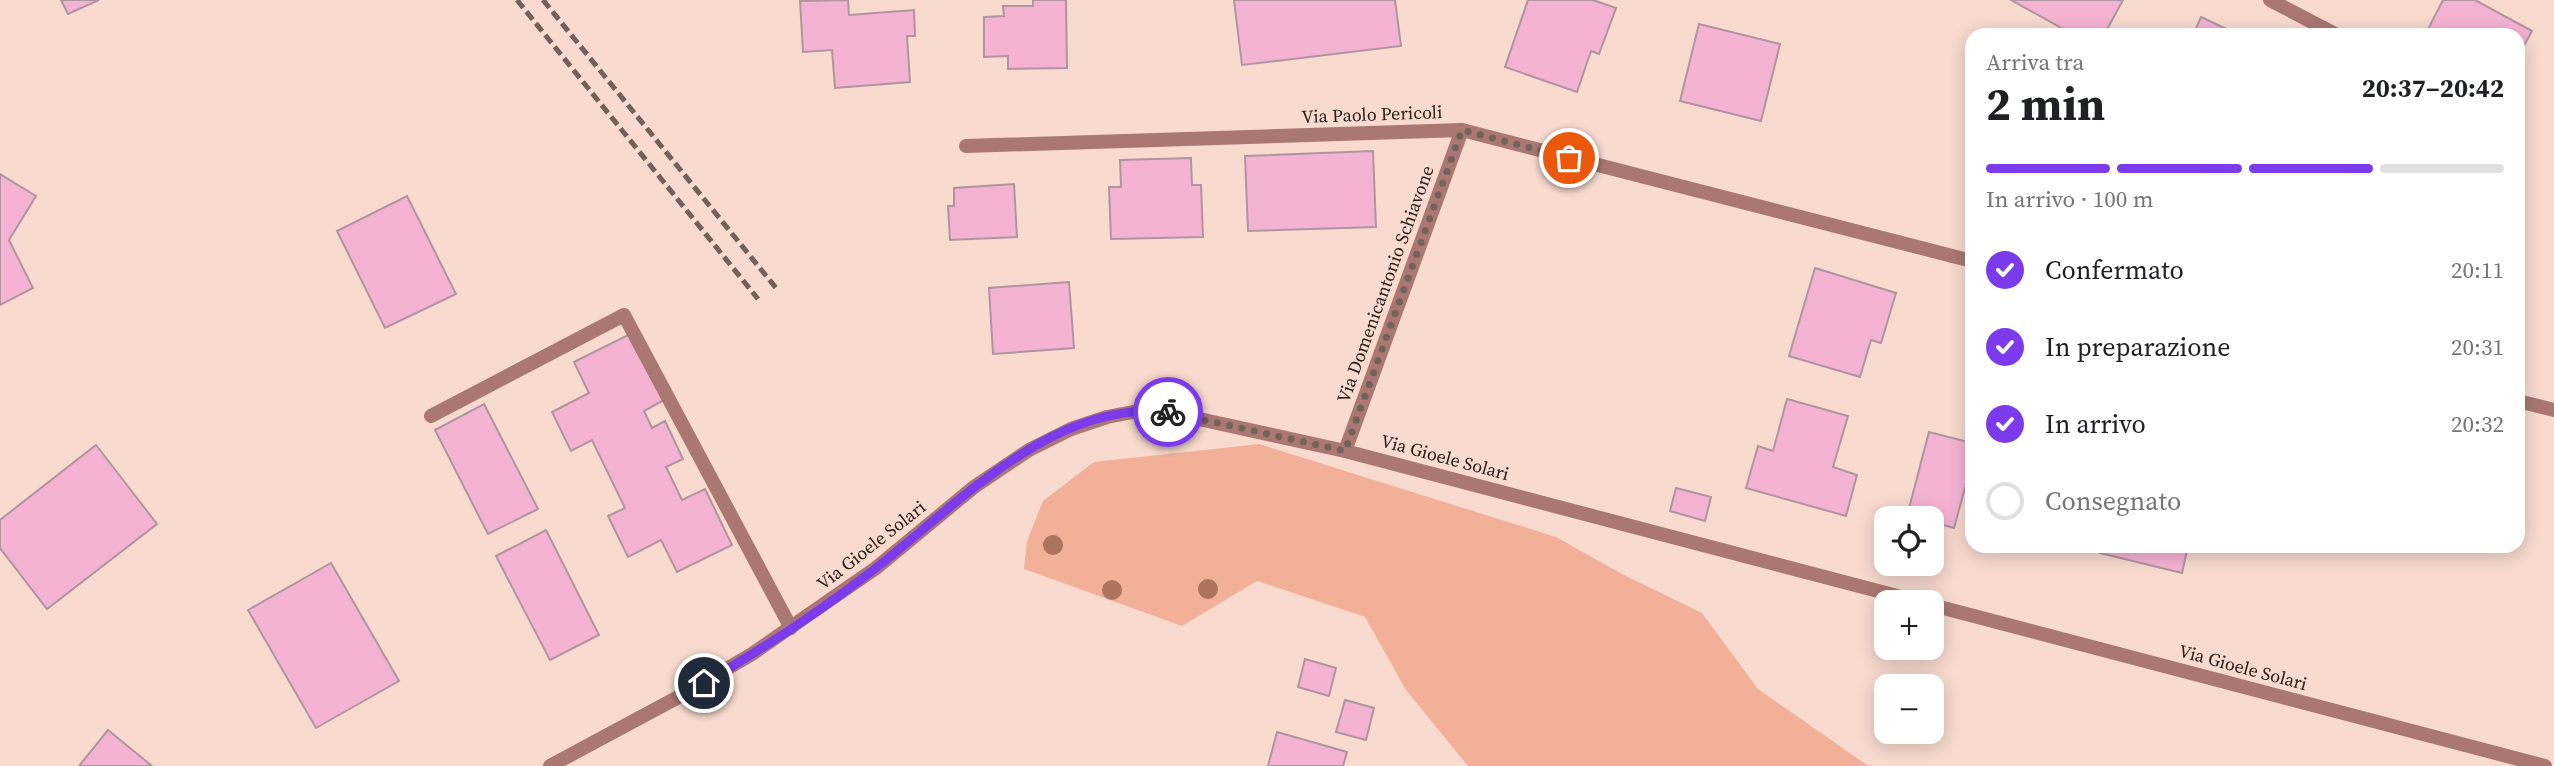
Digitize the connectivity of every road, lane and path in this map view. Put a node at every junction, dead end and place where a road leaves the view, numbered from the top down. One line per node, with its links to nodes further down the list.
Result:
1 (2270, 0): 2 (street)
2 (2324, 28)
3 (1462, 130): 4 (street, Via Paolo Pericoli); 5 (street, Via Paolo Pericoli); 9 (street, Via Domenicantonio Schiavone)
4 (966, 146)
5 (1965, 259)
6 (2525, 403): 7 (street)
7 (2554, 410)
8 (431, 416): 12 (street)
9 (1345, 451): 10 (street, Via Gioele Solari); 12 (street, Via Gioele Solari)
10 (1874, 590)
11 (1944, 608): 14 (street, Via Gioele Solari)
12 (791, 628): 13 (street, Via Gioele Solari)
13 (550, 766)
14 (2545, 766)

